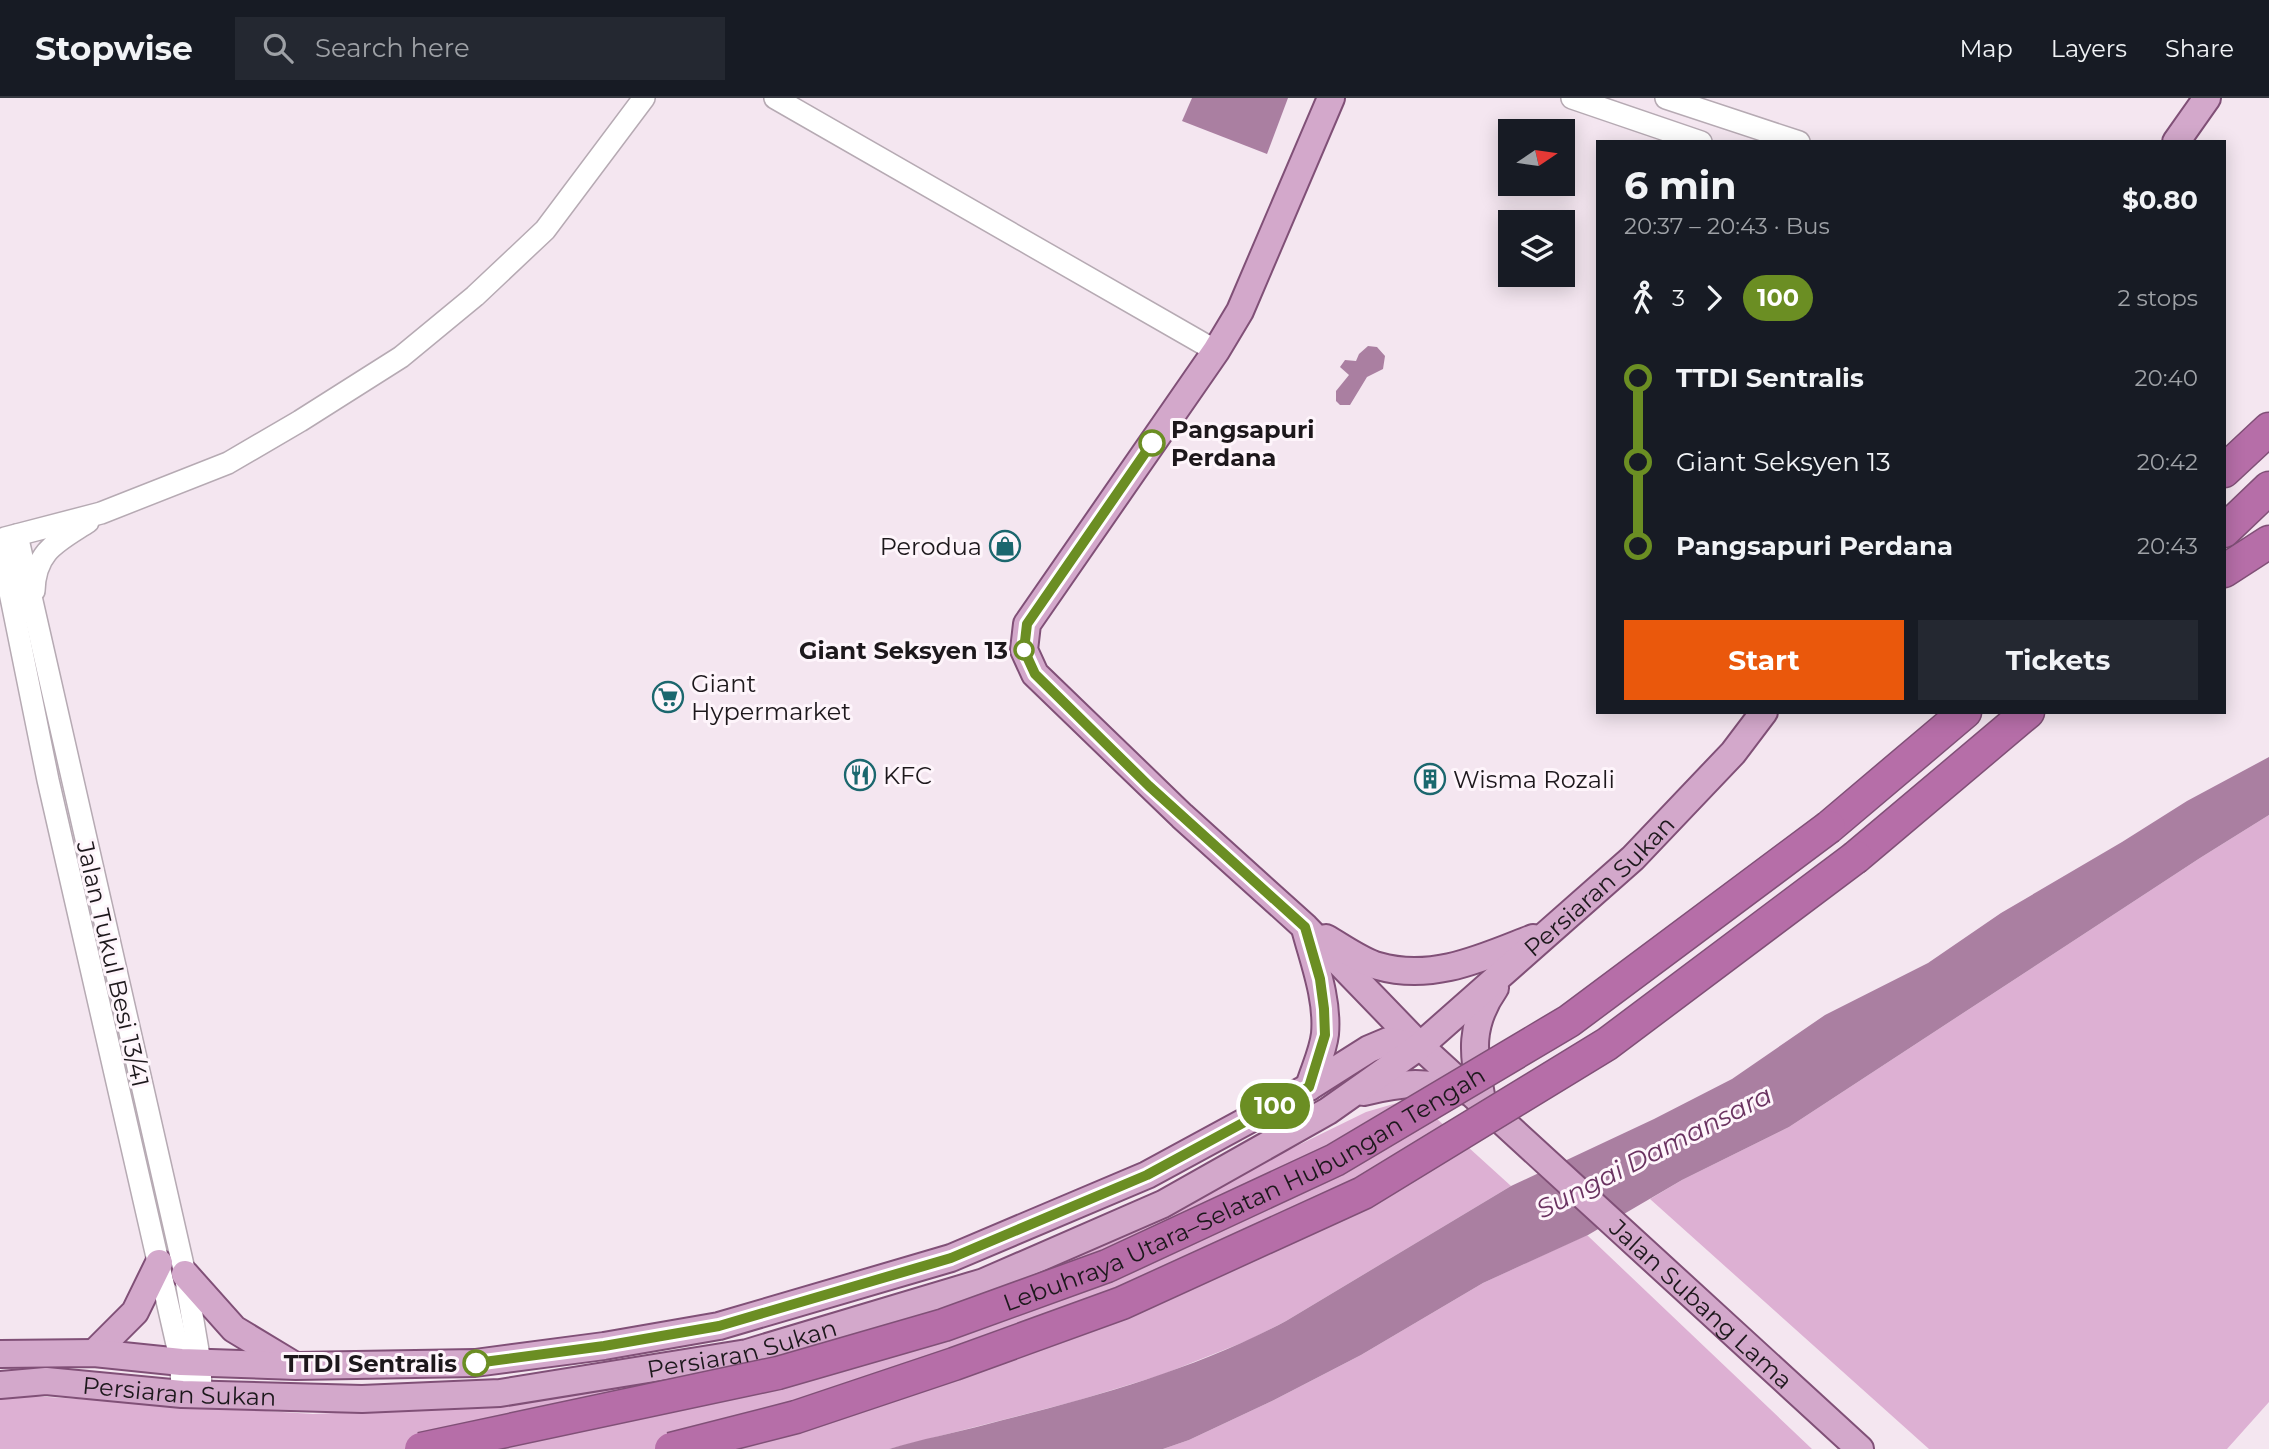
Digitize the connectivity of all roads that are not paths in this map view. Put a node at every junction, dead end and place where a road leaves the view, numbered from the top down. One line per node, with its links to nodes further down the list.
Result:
1 (644, 98): 15 (street)
2 (775, 98): 11 (street)
3 (1331, 98): 11 (main road)
4 (1572, 98): 8 (street)
5 (1667, 98): 7 (street)
6 (2207, 98): 10 (main road)
7 (1689, 102): 9 (street)
8 (1695, 140)
9 (1794, 140)
10 (2177, 140)
11 (1216, 351): 26 (main road)
12 (2269, 429): 13 (highway)
13 (2226, 469)
14 (2269, 488): 16 (highway)
15 (101, 513): 17 (street); 21 (street)
16 (2226, 529)
17 (6, 539): 21 (street, Jalan Tukul Besi 13/41); 22 (street, Jalan Tukul Besi 13/41)
18 (2269, 542): 19 (highway)
19 (2226, 569)
20 (0, 591): 22 (street)
21 (33, 604): 34 (street, Jalan Tukul Besi 13/41)
22 (15, 617): 33 (street, Jalan Tukul Besi 13/41)
23 (1762, 714): 27 (main road, Persiaran Sukan)
24 (1963, 714): 41 (highway, Lebuhraya Utara–Selatan Hubungan Tengah, bridge)
25 (2026, 714): 42 (highway, Lebuhraya Utara–Selatan Hubungan Tengah, bridge)
26 (1305, 927): 27 (main road); 29 (main road, Jalan Subang Lama); 30 (main road)
27 (1551, 931): 28 (main road, Persiaran Sukan)
28 (1510, 967): 29 (main road, Persiaran Sukan); 32 (main road)
29 (1420, 1046): 30 (main road, Persiaran Sukan); 31 (main road, Persiaran Sukan); 32 (main road, Jalan Subang Lama)
30 (1309, 1087): 38 (main road, Persiaran Sukan)
31 (1349, 1097): 32 (main road); 40 (main road, Persiaran Sukan)
32 (1477, 1098): 43 (main road, Jalan Subang Lama)
33 (159, 1263): 35 (main road); 37 (street, Jalan Tukul Besi 13/41)
34 (185, 1274): 37 (street, Jalan Tukul Besi 13/41); 38 (main road)
35 (94, 1353): 36 (main road, Persiaran Sukan); 37 (main road, Persiaran Sukan)
36 (0, 1354)
37 (190, 1362): 38 (main road, Persiaran Sukan); 40 (street, Jalan Tukul Besi 13/41)
38 (296, 1366)
39 (0, 1385): 40 (main road, Persiaran Sukan)
40 (192, 1394)
41 (421, 1449)
42 (671, 1449)
43 (1860, 1449)

